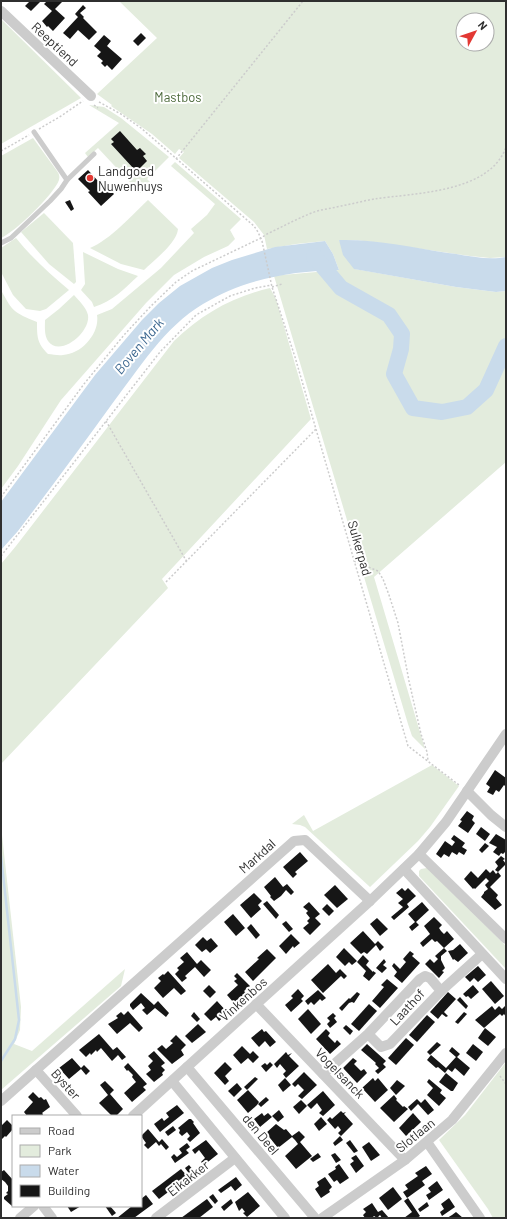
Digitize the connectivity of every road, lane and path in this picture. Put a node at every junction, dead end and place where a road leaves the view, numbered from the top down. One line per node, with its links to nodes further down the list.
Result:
1 (303, 1): 8 (path)
2 (1, 11): 3 (street, Reeptiend)
3 (91, 96): 4 (path); 8 (path)
4 (34, 132): 6 (path); 9 (lane)
5 (506, 147): 10 (path)
6 (1, 151)
7 (94, 154): 9 (lane)
8 (176, 159): 10 (path)
9 (67, 180): 11 (lane)
10 (261, 238): 13 (path, Sulkerpad); 16 (path)
11 (1, 243)
12 (282, 284): 13 (path)
13 (272, 286): 14 (path); 15 (path, Sulkerpad)
14 (106, 421): 17 (path); 19 (path)
15 (316, 428): 18 (path, Sulkerpad); 19 (path)
16 (1, 497)
17 (1, 556)
18 (354, 561): 22 (path, Sulkerpad); 22 (path)
19 (187, 562): 20 (path)
20 (166, 582)
21 (506, 734): 23 (street)
22 (428, 762): 23 (path, Sulkerpad)
23 (467, 791): 24 (street); 25 (street)
24 (506, 826)
25 (419, 854): 26 (street); 28 (street)
26 (404, 869): 27 (street); 29 (street)
27 (370, 901): 32 (street, Vinkenbos); 36 (street, Markdal)
28 (506, 939)
29 (482, 954): 30 (street); 31 (street)
30 (506, 979)
31 (441, 991): 33 (street, Laathof); 33 (street, Laathof)
32 (256, 1004): 35 (street, Vinkenbos); 37 (street, Vogelsanck)
33 (368, 1034): 37 (street, Laathof)
34 (506, 1053): 42 (street, Slotlaan)
35 (187, 1067): 38 (street, Vinkenbos); 51 (street, den Deel)
36 (36, 1070): 39 (street, Markdal); 40 (street, Byster)
37 (323, 1074): 44 (street, Vogelsanck)
38 (172, 1081): 41 (street, Vinkenbos); 43 (street)
39 (1, 1101)
40 (76, 1115)
41 (134, 1115)
42 (427, 1142): 44 (street, Slotlaan); 53 (street)
43 (235, 1158): 49 (street, Eikakker); 50 (street)
44 (405, 1160): 52 (street, Slotlaan)
45 (33, 1207): 47 (street)
46 (45, 1207): 48 (street)
47 (20, 1218)
48 (52, 1218)
49 (156, 1218)
50 (285, 1218)
51 (315, 1218)
52 (322, 1218)
53 (480, 1218)

